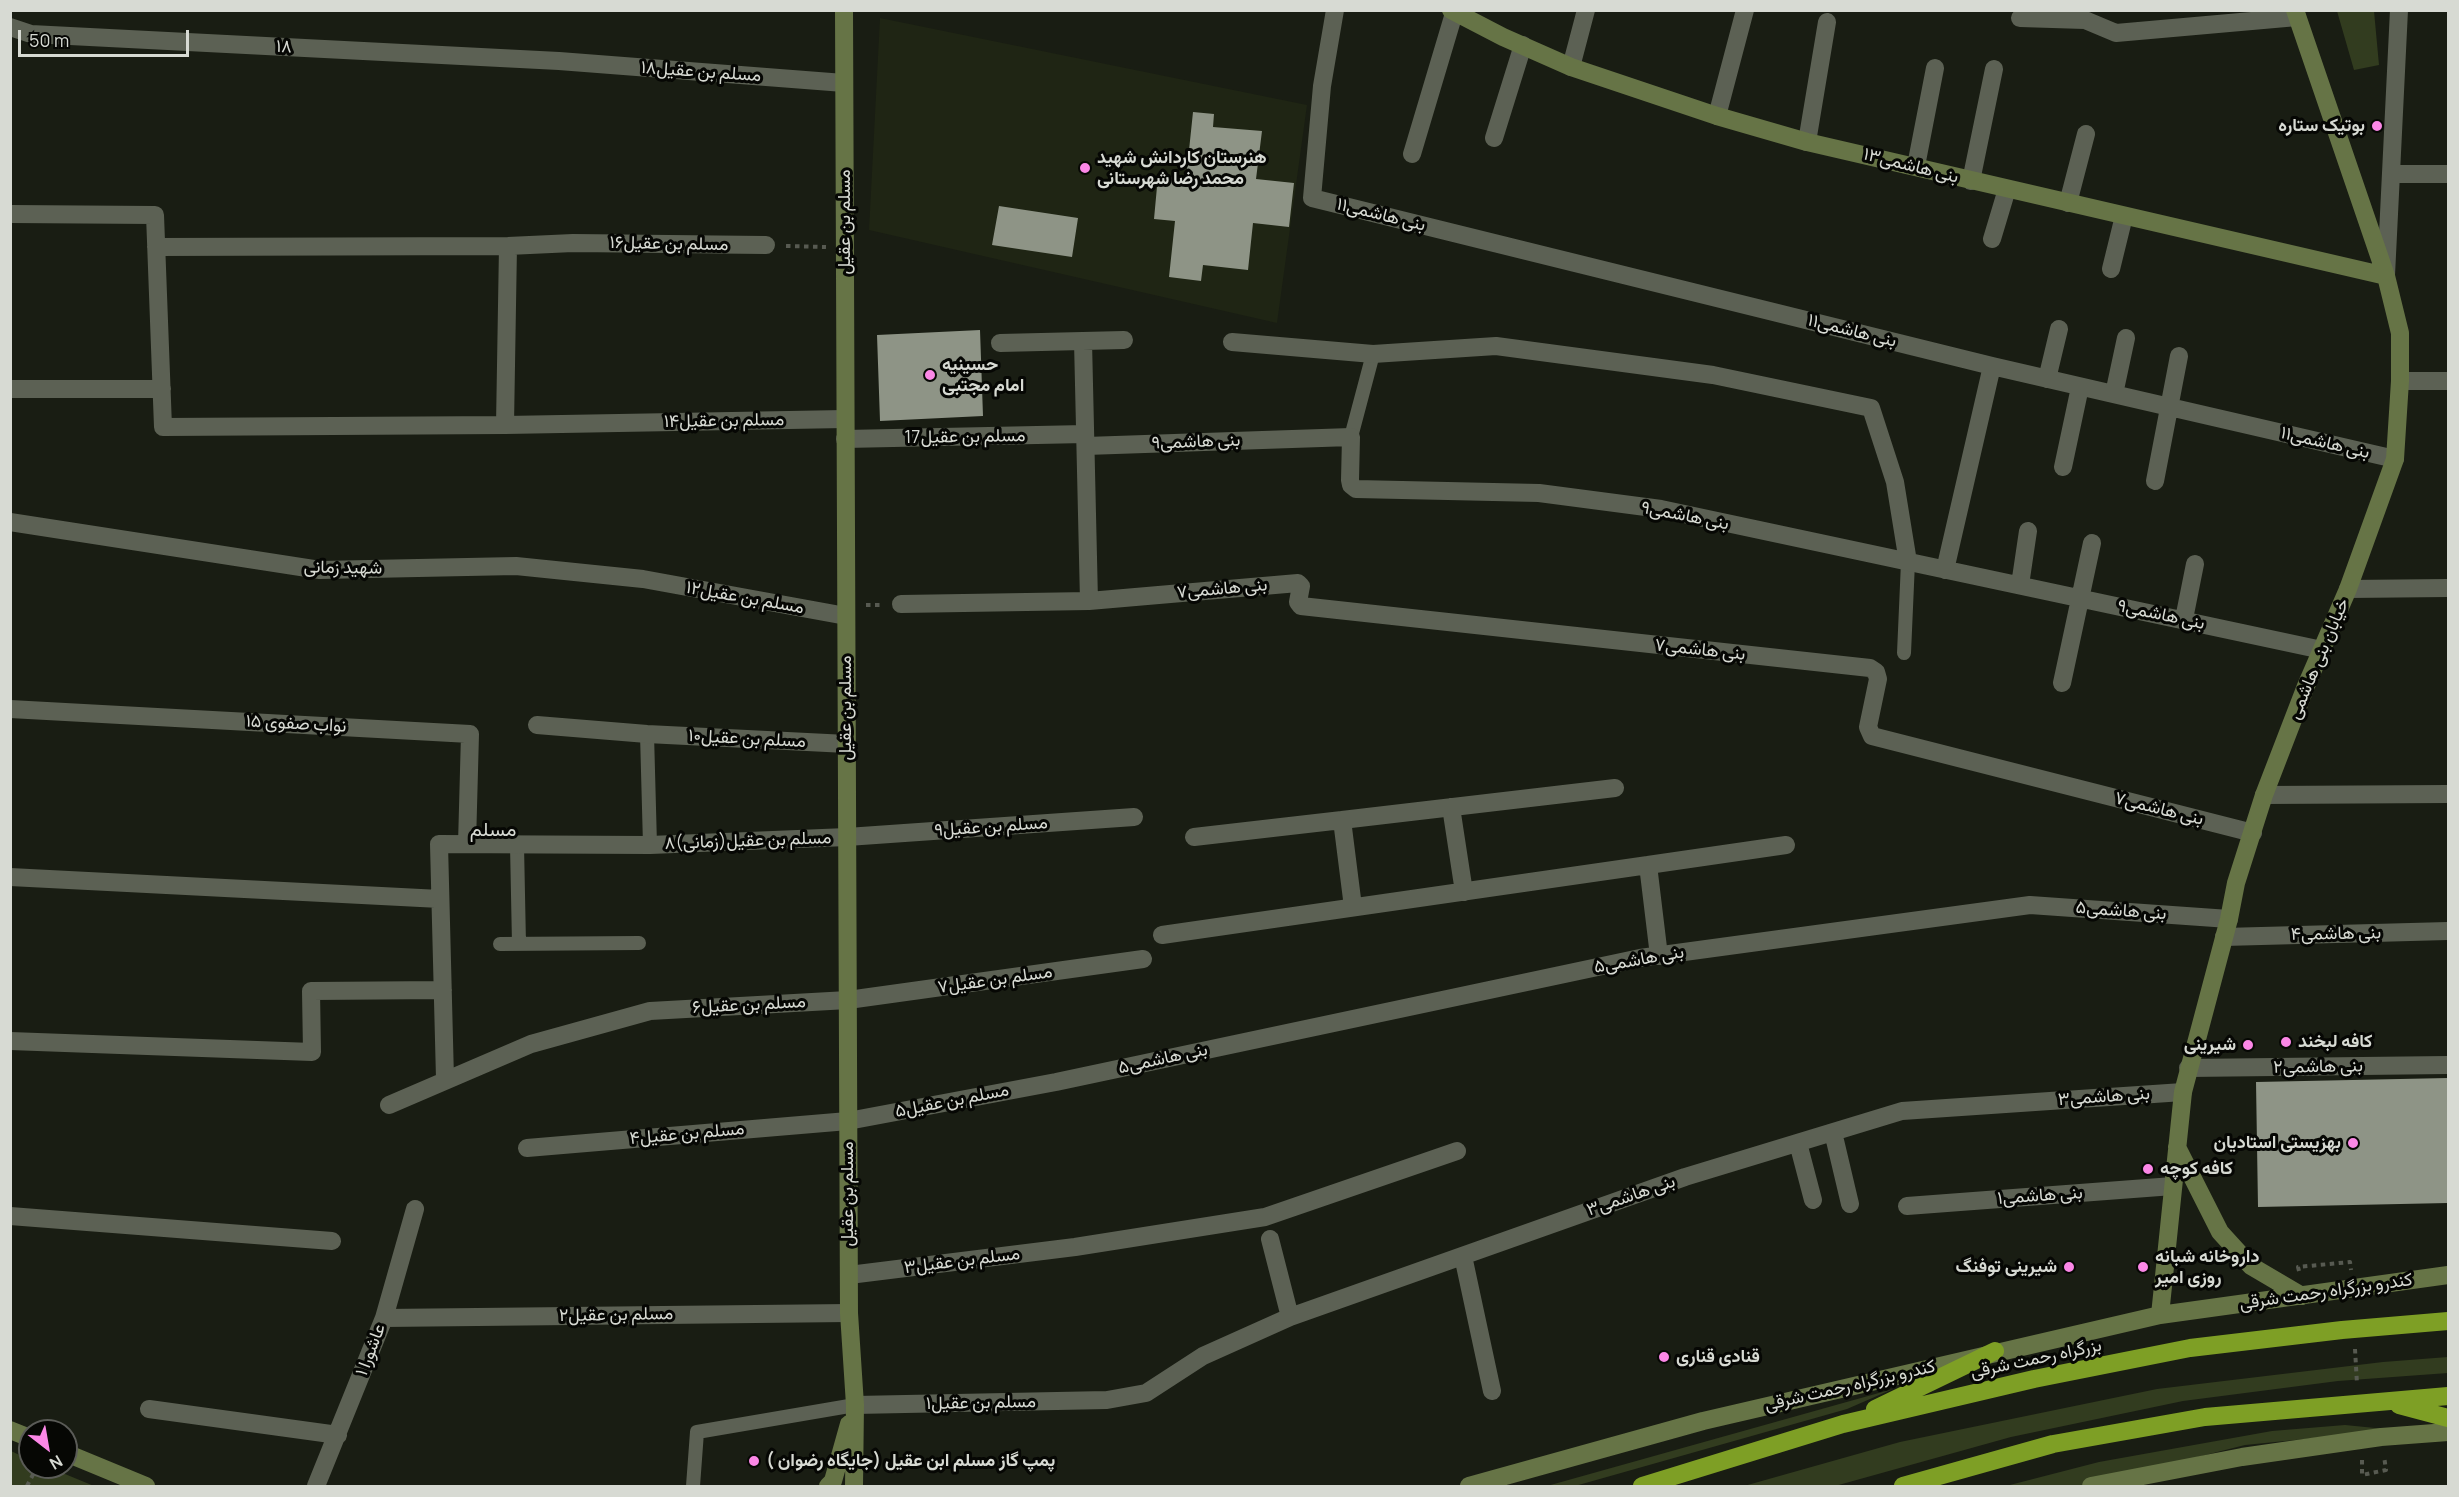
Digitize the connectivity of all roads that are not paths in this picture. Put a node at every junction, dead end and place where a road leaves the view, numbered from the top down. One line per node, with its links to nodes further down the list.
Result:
1 (844, 10): 16 (main road, مسلم بن عقیل)
2 (1335, 10): 44 (street, بنی هاشمی۱۱)
3 (1586, 10): 13 (street)
4 (1745, 10): 17 (street)
5 (2399, 10): 23 (street)
6 (1454, 11): 11 (main road, بنی هاشمی۱۳); 21 (street)
7 (2296, 14): 8 (street); 35 (main road, خیابان بنی هاشمی)
8 (2020, 18)
9 (1827, 22): 20 (street)
10 (10, 27): 12 (street, ۱۸)
11 (1523, 45): 13 (main road, بنی هاشمی۱۳); 19 (street)
12 (559, 61): 16 (street, مسلم بن عقیل۱۸)
13 (1571, 67): 17 (main road, بنی هاشمی۱۳)
14 (1935, 68): 22 (street)
15 (1994, 69): 25 (street)
16 (844, 83): 53 (main road, مسلم بن عقیل)
17 (1717, 116): 20 (main road, بنی هاشمی۱۳)
18 (2086, 134): 27 (street)
19 (1494, 138)
20 (1807, 142): 22 (main road, بنی هاشمی۱۳)
21 (1412, 153)
22 (1916, 166): 25 (main road, بنی هاشمی۱۳)
23 (2391, 174): 24 (street); 35 (street)
24 (2448, 174)
25 (1971, 181): 26 (main road, بنی هاشمی۱۳)
26 (2007, 189): 27 (main road, بنی هاشمی۱۳); 30 (street)
27 (2068, 203): 29 (main road, بنی هاشمی۱۳)
28 (10, 214): 33 (street)
29 (2124, 216): 34 (street); 35 (main road, بنی هاشمی۱۳)
30 (1992, 239)
31 (766, 245): 32 (street, مسلم بن عقیل۱۶)
32 (508, 246): 33 (street, مسلم بن عقیل۱۶); 54 (street)
33 (156, 247): 50 (street)
34 (2111, 269)
35 (2386, 276): 46 (main road, خیابان بنی هاشمی)
36 (2059, 329): 45 (street)
37 (2126, 338): 51 (street)
38 (1124, 340): 39 (street)
39 (1083, 341): 41 (street); 57 (street)
40 (1232, 342): 42 (street)
41 (1000, 343)
42 (1373, 354): 55 (lane); 64 (street)
43 (2179, 356): 52 (street)
44 (1992, 366): 45 (street, بنی هاشمی۱۱); 66 (street)
45 (2047, 379): 48 (street, بنی هاشمی۱۱)
46 (2400, 381): 47 (street); 58 (main road, خیابان بنی هاشمی)
47 (2448, 381)
48 (2080, 387): 51 (street, بنی هاشمی۱۱); 59 (street)
49 (10, 389): 50 (street)
50 (162, 389): 54 (street, مسلم بن عقیل۱۴)
51 (2114, 394): 52 (street, بنی هاشمی۱۱)
52 (2169, 407): 58 (street, بنی هاشمی۱۱); 60 (street)
53 (845, 419): 54 (street, مسلم بن عقیل۱۴); 56 (main road, مسلم بن عقیل)
54 (505, 425)
55 (1351, 437): 57 (street, بنی هاشمی۹); 64 (street, بنی هاشمی۹)
56 (845, 439): 57 (street, مسلم بن عقیل17); 74 (main road, مسلم بن عقیل)
57 (1086, 440): 72 (street)
58 (2395, 459): 70 (main road, خیابان بنی هاشمی)
59 (2062, 467)
60 (2155, 481)
61 (10, 522): 67 (street, شهید زمانی)
62 (2028, 531): 68 (street)
63 (2092, 543): 71 (street)
64 (1908, 562): 66 (street, بنی هاشمی۹); 77 (lane)
65 (2195, 564): 75 (street)
66 (1945, 570): 68 (street, بنی هاشمی۹)
67 (643, 579): 74 (street, مسلم بن عقیل۱۲)
68 (2020, 585): 71 (street, بنی هاشمی۹)
69 (2448, 588): 70 (street)
70 (2348, 589): 76 (main road, خیابان بنی هاشمی)
71 (2081, 598): 75 (street, بنی هاشمی۹); 78 (street)
72 (1089, 601): 73 (street); 89 (street, بنی هاشمی۷)
73 (901, 604)
74 (846, 611): 82 (main road, مسلم بن عقیل)
75 (2184, 619): 76 (street, بنی هاشمی۹)
76 (2322, 650): 85 (main road, خیابان بنی هاشمی)
77 (1905, 653)
78 (2062, 682)
79 (10, 709): 92 (street, نواب صفوی ۱۵)
80 (537, 725): 81 (street, مسلم بن عقیل۱۰)
81 (647, 734): 82 (street, مسلم بن عقیل۱۰); 94 (lane)
82 (847, 744): 90 (main road, مسلم بن عقیل)
83 (1615, 788): 86 (street)
84 (2448, 794): 85 (street)
85 (2264, 795): 89 (main road, خیابان بنی هاشمی)
86 (1451, 807): 88 (street); 98 (street)
87 (1134, 817): 90 (street, مسلم بن عقیل۹)
88 (1342, 819): 91 (street); 100 (street)
89 (2253, 833): 101 (main road, خیابان بنی هاشمی)
90 (847, 837): 94 (street, ۸مسلم بن عقیل(زمانی)); 110 (main road, مسلم بن عقیل)
91 (1194, 837)
92 (467, 844): 93 (street, ۸مسلم بن عقیل(زمانی)); 99 (street, ۸مسلم بن عقیل(زمانی))
93 (517, 845): 94 (street, ۸مسلم بن عقیل(زمانی)); 106 (lane)
94 (650, 845)
95 (1786, 845): 96 (street)
96 (1648, 865): 98 (street); 107 (street)
97 (10, 877): 99 (street)
98 (1464, 892): 100 (street)
99 (440, 899): 109 (street)
100 (1353, 907): 103 (street)
101 (2227, 928): 102 (street, ۴بنی هاشمی); 107 (street, بنی هاشمی۵); 113 (main road, خیابان بنی هاشمی)
102 (2448, 931)
103 (1162, 935)
104 (639, 943): 106 (lane)
105 (500, 944): 106 (lane)
106 (519, 944)
107 (1659, 956): 115 (street, بنی هاشمی۵)
108 (1143, 959): 110 (street, مسلم بن عقیل۷)
109 (443, 990): 111 (street); 114 (street)
110 (848, 1000): 114 (street, مسلم بن عقیل۶); 118 (main road, مسلم بن عقیل)
111 (10, 1041)
112 (2448, 1065): 113 (street, ۲بنی هاشمی)
113 (2188, 1068): 116 (main road, خیابان بنی هاشمی)
114 (445, 1079): 117 (street, مسلم بن عقیل۶)
115 (1056, 1082): 118 (street, مسلم بن عقیل۵)
116 (2183, 1092): 119 (street, بنی هاشمی۳); 121 (main road, خیابان بنی هاشمی)
117 (388, 1105)
118 (848, 1121): 122 (street, مسلم بن عقیل۴); 133 (main road, مسلم بن عقیل)
119 (1833, 1132): 120 (street, بنی هاشمی۳); 126 (street)
120 (1798, 1143): 125 (street); 132 (street, بنی هاشمی۳)
121 (2177, 1147): 124 (main road, خیابان بنی هاشمی); 135 (main road)
122 (527, 1148)
123 (1457, 1151): 133 (street, مسلم بن عقیل۳)
124 (2173, 1186): 127 (street, بنی هاشمی۱); 137 (main road, خیابان بنی هاشمی)
125 (1813, 1200)
126 (1850, 1204)
127 (1907, 1206)
128 (415, 1209): 139 (street, عاشورا ۱)
129 (10, 1216): 131 (street)
130 (1270, 1239): 138 (street)
131 (332, 1241)
132 (1463, 1256): 138 (street, بنی هاشمی۳); 142 (street)
133 (849, 1275): 136 (main road, مسلم بن عقیل)
134 (2448, 1275): 135 (main road, کندرو بزرگراه رحمت شرقی)
135 (2302, 1296): 137 (main road, کندرو بزرگراه رحمت شرقی)
136 (849, 1313): 139 (street, مسلم بن عقیل۲); 146 (main road, مسلم بن عقیل)
137 (2160, 1315): 141 (main road, کندرو بزرگراه رحمت شرقی)
138 (1290, 1317): 144 (street, بنی هاشمی۳)
139 (384, 1318): 151 (street, عاشورا ۱)
140 (2448, 1321): 149 (highway, بزرگراه رحمت شرقی)
141 (1995, 1352): 149 (highway); 158 (main road, کندرو بزرگراه رحمت شرقی)
142 (1492, 1391)
143 (2448, 1396): 145 (highway)
144 (1107, 1400): 146 (street, مسلم بن عقیل۱)
145 (2383, 1401): 148 (highway); 160 (highway)
146 (855, 1405): 155 (lane); 156 (main road); 157 (main road, مسلم بن عقیل)
147 (149, 1409): 151 (street)
148 (2448, 1418)
149 (1843, 1424): 159 (highway, بزرگراه رحمت شرقی)
150 (2448, 1432): 161 (main road)
151 (338, 1435): 154 (street, عاشورا ۱)
152 (78, 1459): 153 (main road)
153 (146, 1486)
154 (316, 1486)
155 (693, 1486)
156 (828, 1486)
157 (854, 1486)
158 (1469, 1486)
159 (1642, 1486)
160 (1903, 1486)
161 (2092, 1486)

